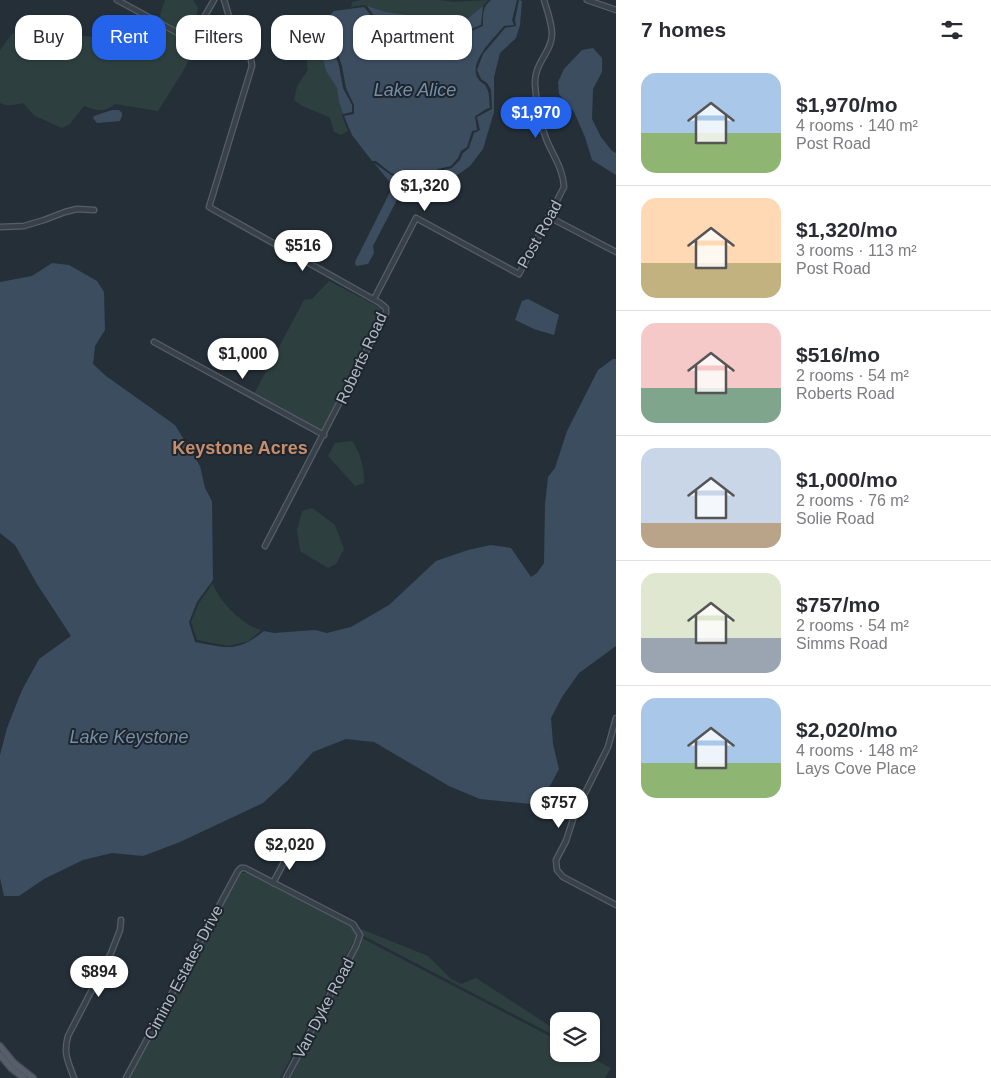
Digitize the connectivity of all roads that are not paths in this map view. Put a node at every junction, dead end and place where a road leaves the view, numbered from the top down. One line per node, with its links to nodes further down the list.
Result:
1 (117, 0): 2 (street)
2 (214, 0)
3 (224, 0): 11 (street, Roberts Road)
4 (544, 0): 8 (street, Post Road)
5 (587, 0): 6 (street)
6 (616, 10)
7 (94, 210): 9 (street)
8 (549, 217): 10 (street); 11 (street, Post Road)
9 (0, 228)
10 (616, 252)
11 (374, 300): 13 (street, Roberts Road)
12 (154, 342): 13 (street)
13 (324, 435): 14 (street, Roberts Road)
14 (265, 546)
15 (616, 718): 18 (street)
16 (290, 849): 17 (street)
17 (273, 883): 25 (street, Cimino Estates Drive); 26 (street, Van Dyke Road)
18 (616, 905)
19 (121, 920): 24 (street)
20 (0, 1046): 22 (main road)
21 (0, 1055): 22 (main road)
22 (22, 1076): 23 (main road)
23 (33, 1078)
24 (74, 1078)
25 (126, 1078)
26 (286, 1078)

